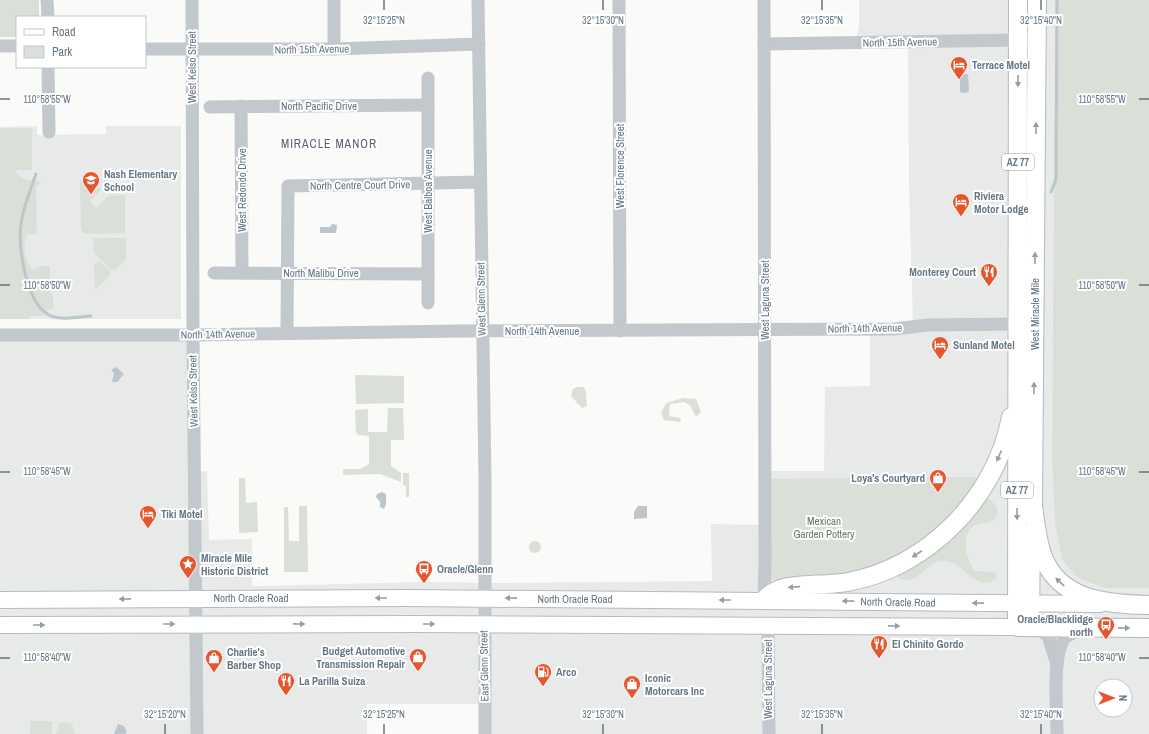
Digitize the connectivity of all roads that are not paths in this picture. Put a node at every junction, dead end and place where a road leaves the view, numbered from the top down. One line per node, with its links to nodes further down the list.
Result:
1 (48, 0): 9 (street)
2 (192, 0): 18 (street, West Kelso Street)
3 (334, 0): 17 (street)
4 (478, 0): 12 (street, West Glenn Street)
5 (619, 0): 35 (street, West Florence Street)
6 (764, 0): 13 (street, West Laguna Street)
7 (1018, 0): 11 (highway, West Miracle Mile / AZ 77)
8 (1037, 0): 10 (highway, West Miracle Mile / AZ 77)
9 (48, 16)
10 (1037, 39): 11 (street, North 15th Avenue); 32 (highway, West Miracle Mile / AZ 77, one-way to 10)
11 (1018, 40): 13 (street, North 15th Avenue); 32 (highway, West Miracle Mile / AZ 77, one-way to 32)
12 (479, 44): 17 (street, North 15th Avenue); 25 (street, West Glenn Street)
13 (764, 44): 33 (street, West Laguna Street)
14 (0, 46): 15 (street)
15 (16, 46)
16 (146, 49): 18 (street, North 15th Avenue)
17 (334, 49): 18 (street, North 15th Avenue)
18 (192, 50): 38 (street, West Kelso Street)
19 (48, 68): 24 (street)
20 (428, 78): 21 (street, West Balboa Avenue)
21 (428, 105): 22 (street, North Pacific Drive); 26 (street, West Balboa Avenue)
22 (241, 106): 23 (street, North Pacific Drive); 28 (street, West Redondo Drive)
23 (210, 107)
24 (49, 132)
25 (480, 182): 26 (street, North Centre Court Drive); 34 (street, West Glenn Street)
26 (428, 184): 29 (street, North Centre Court Drive); 30 (street, West Balboa Avenue)
27 (214, 273): 28 (street, North Malibu Drive)
28 (242, 273): 29 (street, North Malibu Drive)
29 (287, 273): 30 (street, North Malibu Drive); 36 (street)
30 (428, 274): 31 (street, West Balboa Avenue)
31 (428, 303)
32 (1026, 324): 33 (street, North 14th Avenue); 39 (highway, West Miracle Mile / AZ 77); 40 (highway, West Miracle Mile / AZ 77, one-way to 32)
33 (765, 330): 35 (street, North 14th Avenue); 44 (street, West Laguna Street)
34 (481, 331): 35 (street, North 14th Avenue); 36 (street, North 14th Avenue); 42 (street, West Glenn Street)
35 (620, 331)
36 (287, 333): 38 (street, North 14th Avenue)
37 (0, 335): 38 (street, North 14th Avenue)
38 (193, 335): 41 (street, West Kelso Street)
39 (1018, 377): 44 (highway, one-way to 44); 45 (highway, West Miracle Mile / AZ 77, one-way to 45)
40 (1033, 506): 45 (main road, West Miracle Mile / AZ 77); 46 (highway, AZ 77, one-way to 40)
41 (196, 598): 42 (main road, North Oracle Road, one-way to 41); 43 (main road, North Oracle Road, one-way to 43); 48 (street, West Kelso Street)
42 (484, 598): 44 (main road, North Oracle Road, one-way to 42); 49 (street, East Glenn Street)
43 (0, 600)
44 (764, 600): 45 (main road, North Oracle Road, one-way to 44)
45 (1024, 603): 46 (main road, North Oracle Road); 52 (highway, West Miracle Mile / AZ 77)
46 (1122, 604): 47 (highway, North Oracle Road / AZ 77)
47 (1149, 605)
48 (196, 624): 49 (main road, one-way to 49); 50 (main road, one-way to 48); 56 (street, West Kelso Street)
49 (484, 624): 51 (main road); 57 (street, East Glenn Street)
50 (0, 625)
51 (768, 625): 52 (main road, one-way to 52); 58 (street, West Laguna Street)
52 (1028, 627): 53 (highway); 55 (street)
53 (1086, 627): 54 (highway, one-way to 54); 55 (street)
54 (1149, 628)
55 (1057, 664): 59 (street)
56 (197, 734)
57 (485, 734)
58 (769, 734)
59 (1057, 734)

